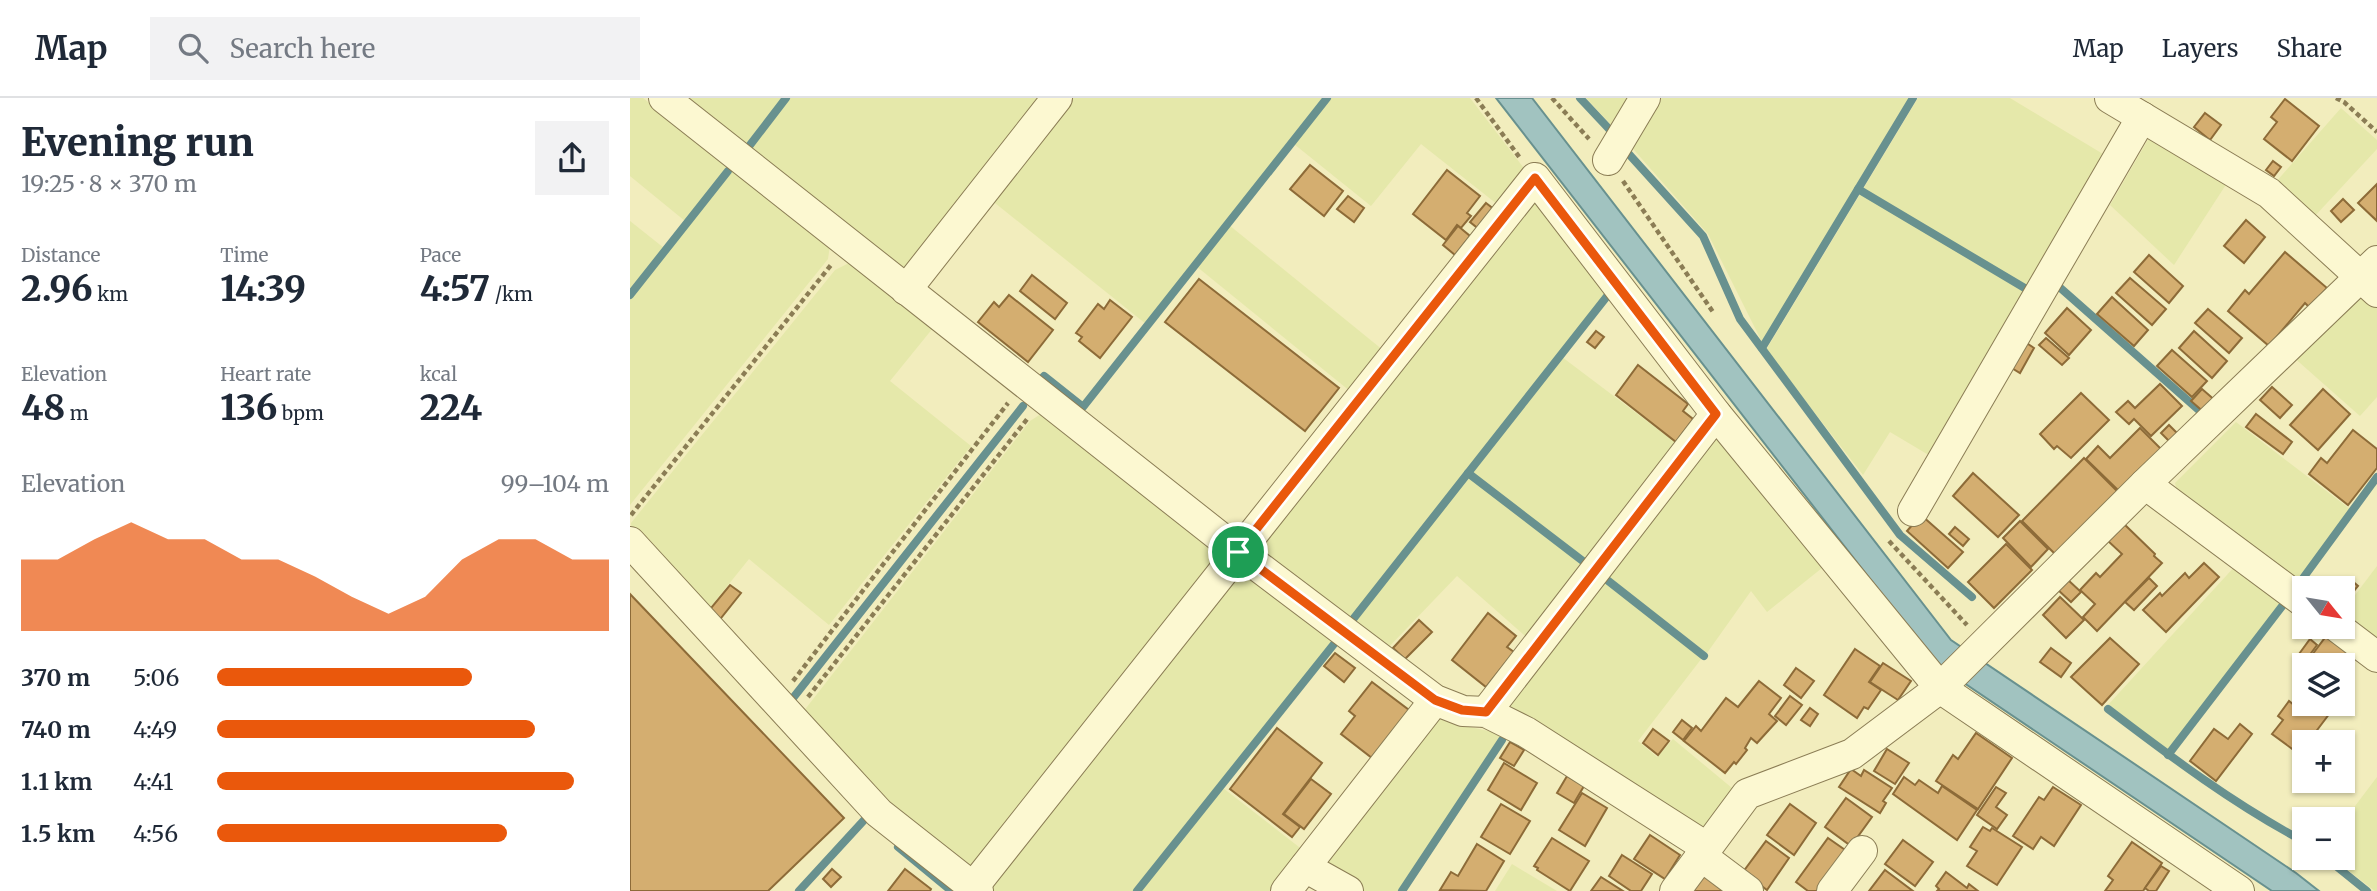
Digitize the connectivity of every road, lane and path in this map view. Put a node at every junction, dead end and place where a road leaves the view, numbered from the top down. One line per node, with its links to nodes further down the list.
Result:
1 (664, 98): 12 (street)
2 (1057, 98): 14 (street)
3 (1476, 98): 11 (path)
4 (1552, 98): 10 (path)
5 (1644, 98): 10 (street)
6 (2109, 98): 8 (street)
7 (2336, 98): 9 (path)
8 (2142, 117): 13 (street); 19 (street)
9 (2377, 132)
10 (1608, 160): 15 (path)
11 (1535, 178): 17 (street); 23 (street)
12 (848, 243): 14 (street); 20 (path)
13 (2371, 277): 18 (street)
14 (906, 290): 16 (street)
15 (1713, 312)
16 (1034, 390): 23 (street); 30 (path); 30 (path)
17 (1716, 414): 28 (street); 31 (street)
18 (2145, 484): 24 (street); 26 (street)
19 (1913, 511)
20 (630, 515)
21 (1889, 541): 26 (path)
22 (630, 542): 30 (street)
23 (1238, 552): 29 (street); 35 (street)
24 (2292, 593)
25 (2353, 639): 27 (street)
26 (1983, 647): 28 (street)
27 (2377, 657)
28 (1944, 684): 32 (street); 41 (street)
29 (1435, 700): 31 (street); 34 (street)
30 (785, 709): 35 (street)
31 (1486, 712): 32 (street)
32 (1703, 851): 38 (street); 39 (street)
33 (1862, 851): 40 (street)
34 (1305, 867): 36 (street); 37 (street)
35 (974, 890)
36 (1286, 891)
37 (1348, 891)
38 (1675, 891)
39 (1748, 891)
40 (1832, 891)
41 (2239, 891)

